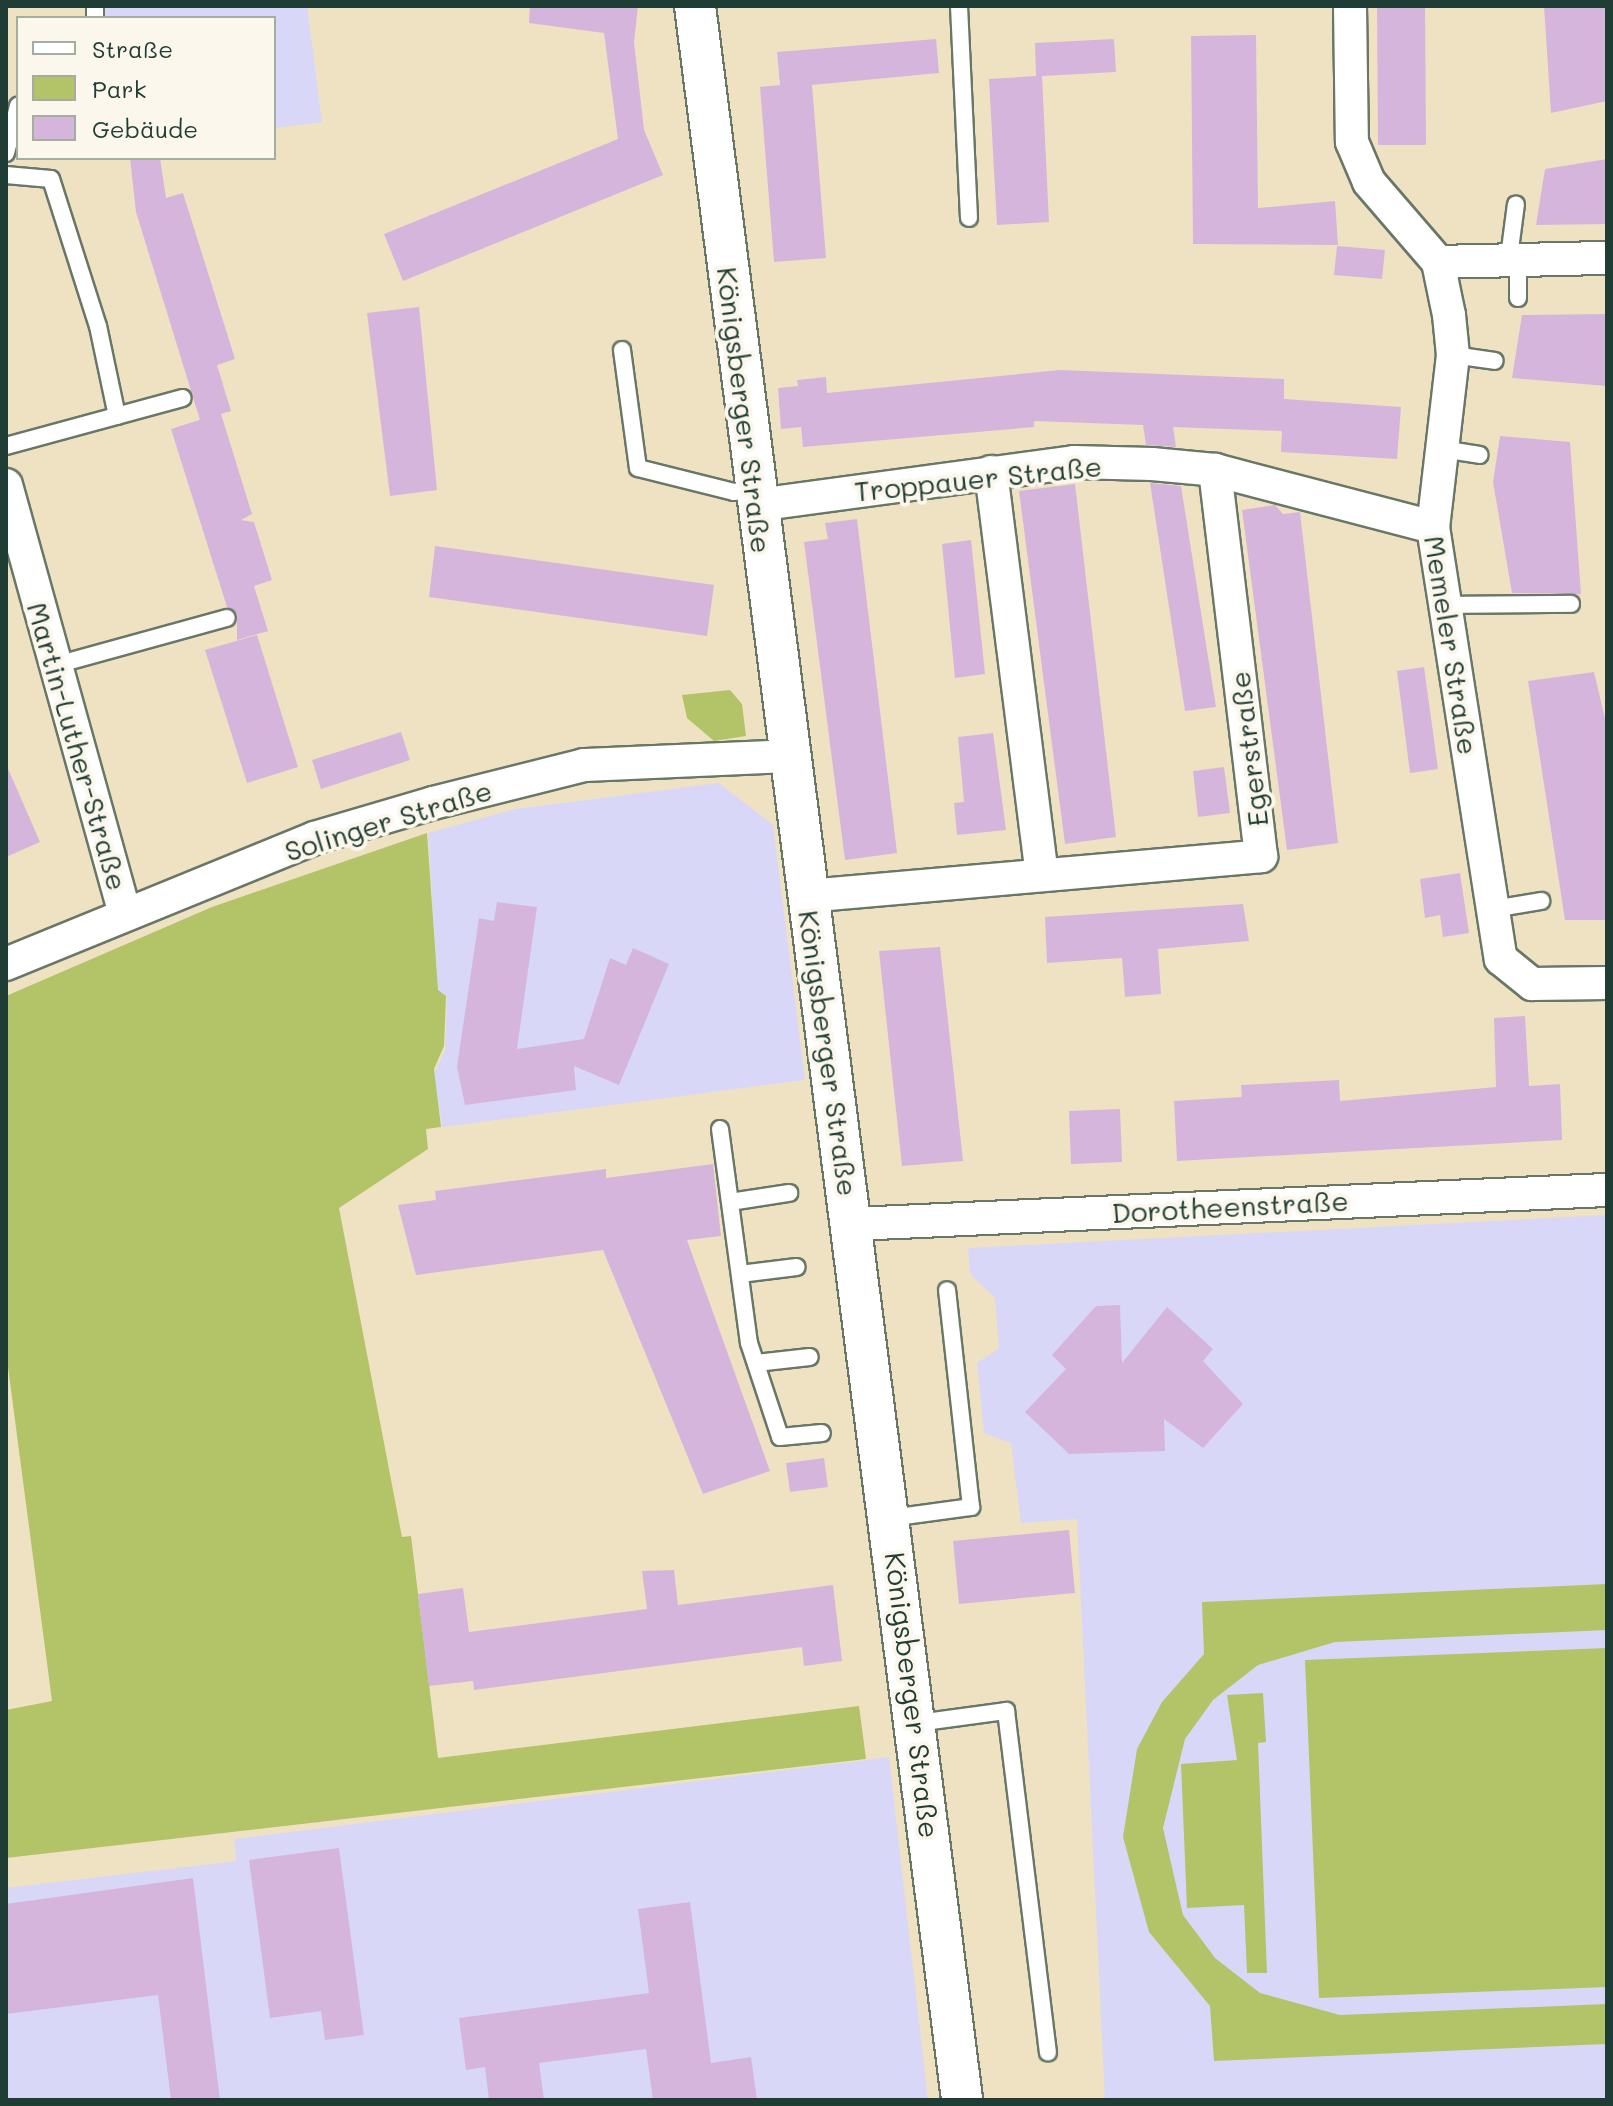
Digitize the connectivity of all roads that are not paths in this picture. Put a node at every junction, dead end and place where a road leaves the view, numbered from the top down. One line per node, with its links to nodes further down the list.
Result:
1 (695, 6): 24 (street, Königsberger Straße)
2 (959, 6): 8 (lane)
3 (1350, 6): 11 (street)
4 (16, 114): 5 (lane)
5 (6, 153)
6 (6, 175): 17 (lane)
7 (1516, 204): 9 (lane)
8 (969, 218)
9 (1514, 256): 10 (street); 11 (street); 12 (lane)
10 (1607, 258)
11 (1438, 262): 14 (street, Memeler Straße)
12 (1518, 298)
13 (622, 350): 24 (lane)
14 (1453, 355): 15 (lane); 19 (street, Memeler Straße)
15 (1495, 361)
16 (183, 398): 17 (lane)
17 (117, 416): 18 (lane)
18 (6, 446)
19 (1442, 449): 20 (lane); 26 (street, Memeler Straße)
20 (1480, 455)
21 (1215, 470): 22 (street, Troppauer Straße); 26 (street, Troppauer Straße); 32 (street, Egerstraße)
22 (991, 472): 24 (street, Troppauer Straße); 32 (street)
23 (6, 485): 25 (street, Martin-Luther-Straße)
24 (756, 497): 31 (street, Königsberger Straße)
25 (12, 526): 30 (street, Martin-Luther-Straße)
26 (1433, 527): 28 (street, Memeler Straße)
27 (1571, 604): 28 (lane)
28 (1445, 605): 35 (street, Memeler Straße)
29 (227, 618): 30 (lane)
30 (56, 665): 36 (street, Martin-Luther-Straße)
31 (789, 756): 33 (street, Königsberger Straße); 36 (street, Solinger Straße)
32 (1041, 870): 33 (street, Egerstraße)
33 (807, 896): 43 (street, Königsberger Straße)
34 (1541, 901): 35 (lane)
35 (1493, 909): 38 (street, Memeler Straße)
36 (125, 914): 37 (street, Solinger Straße)
37 (6, 964)
38 (1607, 983)
39 (720, 1129): 42 (lane)
40 (1607, 1190): 43 (street, Dorotheenstraße)
41 (789, 1193): 42 (lane)
42 (730, 1202): 45 (lane)
43 (854, 1224): 50 (street, Königsberger Straße)
44 (797, 1267): 45 (lane)
45 (740, 1274): 48 (lane)
46 (947, 1290): 50 (lane)
47 (810, 1357): 48 (lane)
48 (756, 1363): 49 (lane)
49 (822, 1433)
50 (890, 1518): 51 (street, Königsberger Straße)
51 (917, 1723): 52 (lane); 53 (street, Königsberger Straße)
52 (1048, 2052)
53 (962, 2100)

